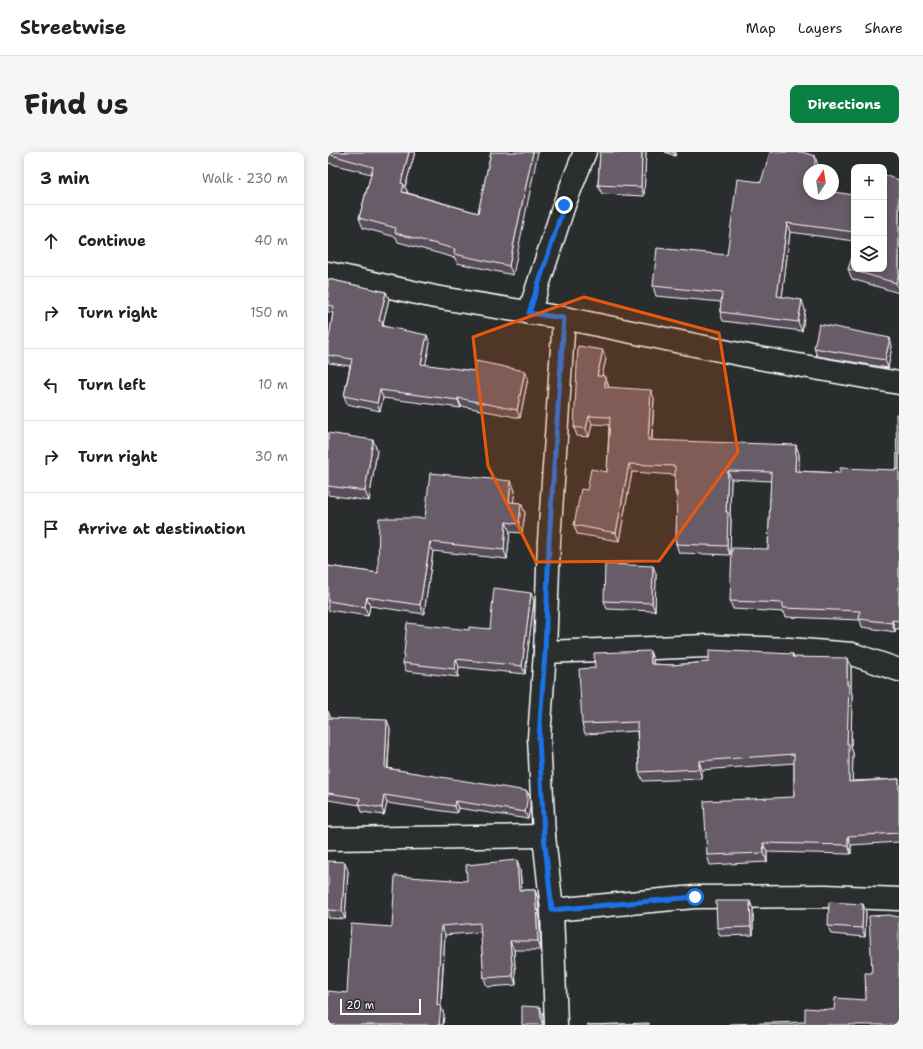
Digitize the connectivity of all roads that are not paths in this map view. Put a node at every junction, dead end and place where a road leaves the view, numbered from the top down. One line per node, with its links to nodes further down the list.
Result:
1 (585, 152): 3 (street)
2 (328, 273): 3 (street)
3 (529, 313): 4 (street)
4 (564, 318): 5 (street); 6 (street)
5 (899, 383)
6 (545, 652): 7 (street); 8 (street)
7 (899, 670)
8 (544, 836): 9 (street); 11 (street)
9 (328, 839)
10 (899, 899): 11 (street)
11 (552, 910): 12 (street)
12 (556, 1025)

